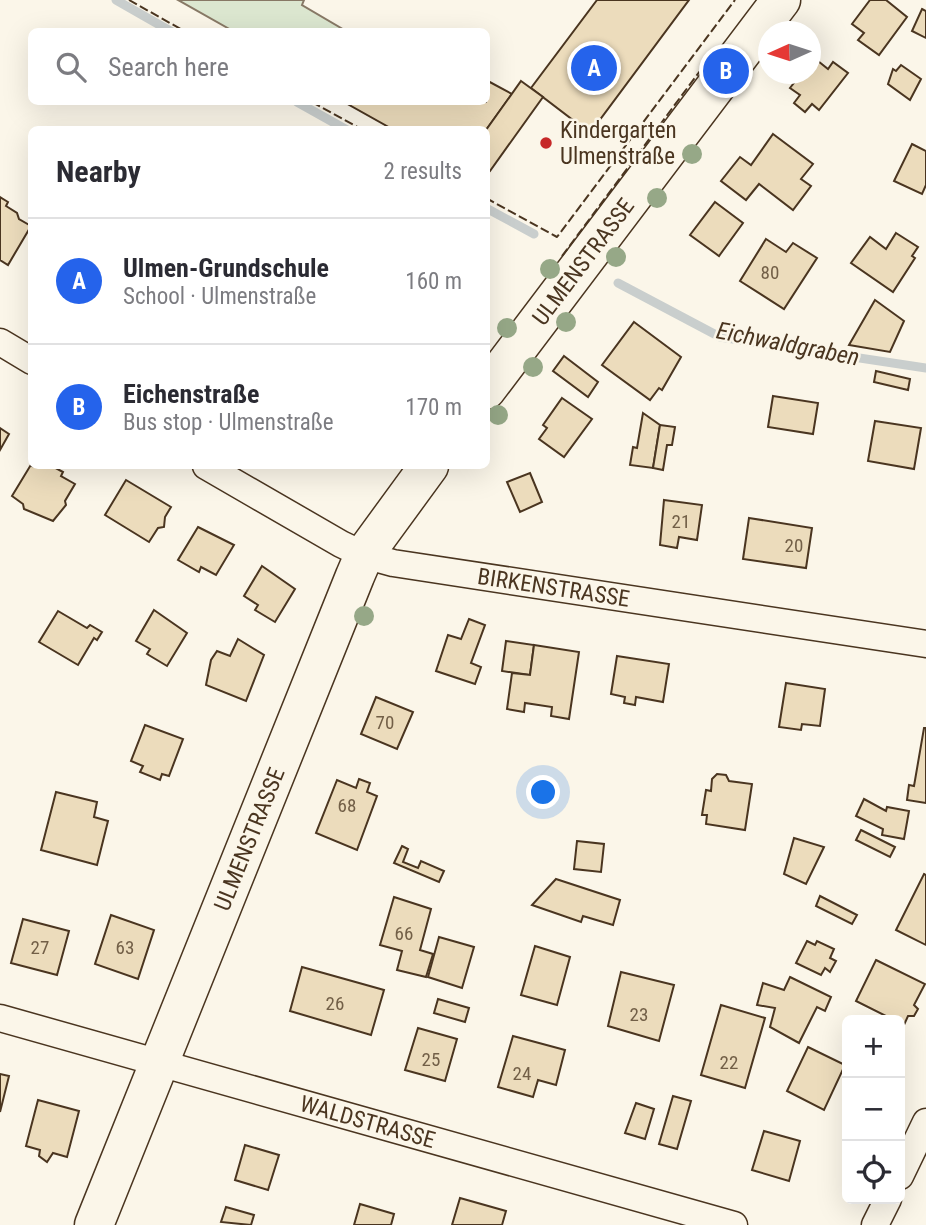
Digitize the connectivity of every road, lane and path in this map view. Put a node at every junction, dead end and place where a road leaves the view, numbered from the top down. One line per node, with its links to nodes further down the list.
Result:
1 (780, 0): 4 (street, ULMENSTRASSE)
2 (0, 342): 3 (street)
3 (28, 359)
4 (490, 385)
5 (211, 469): 7 (street, BIRKENSTRASSE)
6 (427, 469): 7 (street, ULMENSTRASSE)
7 (364, 555): 8 (street, BIRKENSTRASSE); 10 (street, ULMENSTRASSE)
8 (926, 644)
9 (0, 1018): 10 (street, WALDSTRASSE)
10 (160, 1061): 14 (street, ULMENSTRASSE); 15 (street, WALDSTRASSE)
11 (926, 1122): 12 (street)
12 (905, 1165)
13 (885, 1204): 16 (street)
14 (94, 1225)
15 (734, 1225)
16 (874, 1225)

